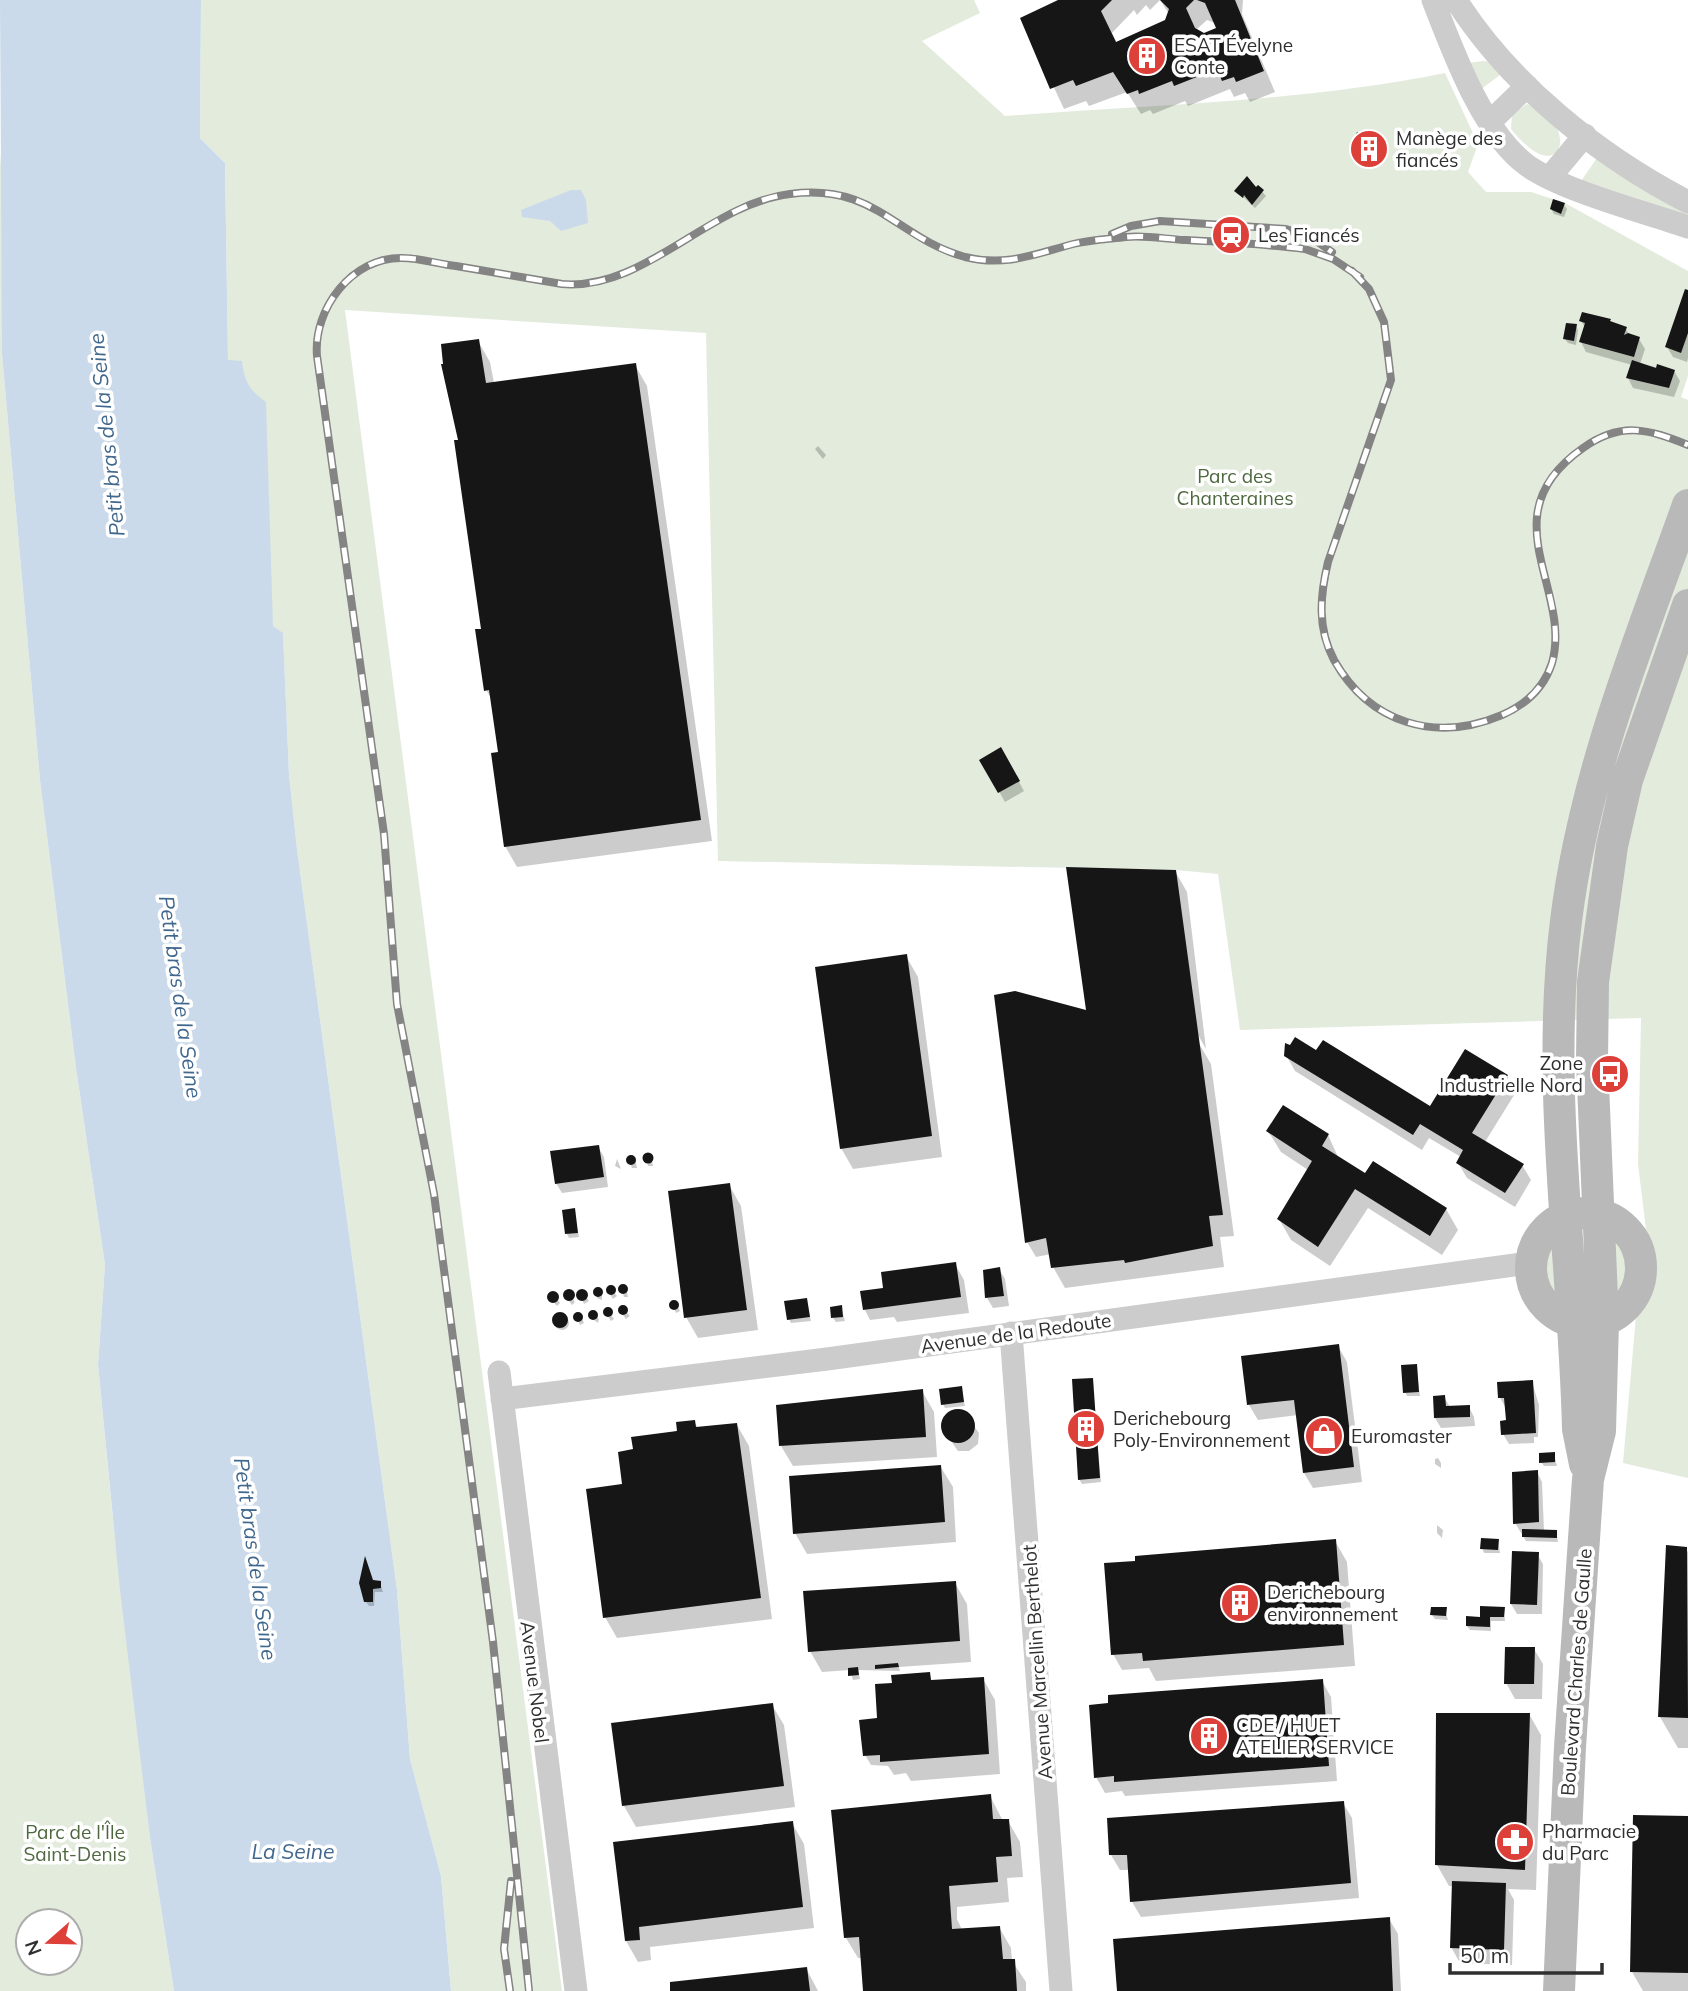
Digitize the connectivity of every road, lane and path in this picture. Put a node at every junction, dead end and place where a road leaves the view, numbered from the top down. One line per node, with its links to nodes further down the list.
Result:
1 (1433, 0): 4 (street)
2 (1455, 0): 3 (street)
3 (1527, 86): 4 (street); 5 (street)
4 (1490, 122): 6 (street)
5 (1586, 135): 6 (street); 7 (street)
6 (1549, 178): 8 (street)
7 (1688, 202)
8 (1688, 227)
9 (1688, 505): 11 (main road, Boulevard Charles de Gaulle)
10 (1688, 605): 11 (main road, Boulevard Charles de Gaulle)
11 (1582, 1215): 12 (main road); 13 (main road, Boulevard Charles de Gaulle); 13 (main road)
12 (1529, 1263): 13 (main road); 14 (street, Avenue de la Redoute)
13 (1589, 1323): 19 (main road, Boulevard Charles de Gaulle)
14 (1011, 1333): 16 (street, Avenue de la Redoute); 18 (street, Avenue Marcellin Berthelot)
15 (499, 1372): 16 (street, Avenue Nobel)
16 (502, 1399): 17 (street, Avenue Nobel)
17 (576, 1991)
18 (1061, 1991)
19 (1559, 1991)

